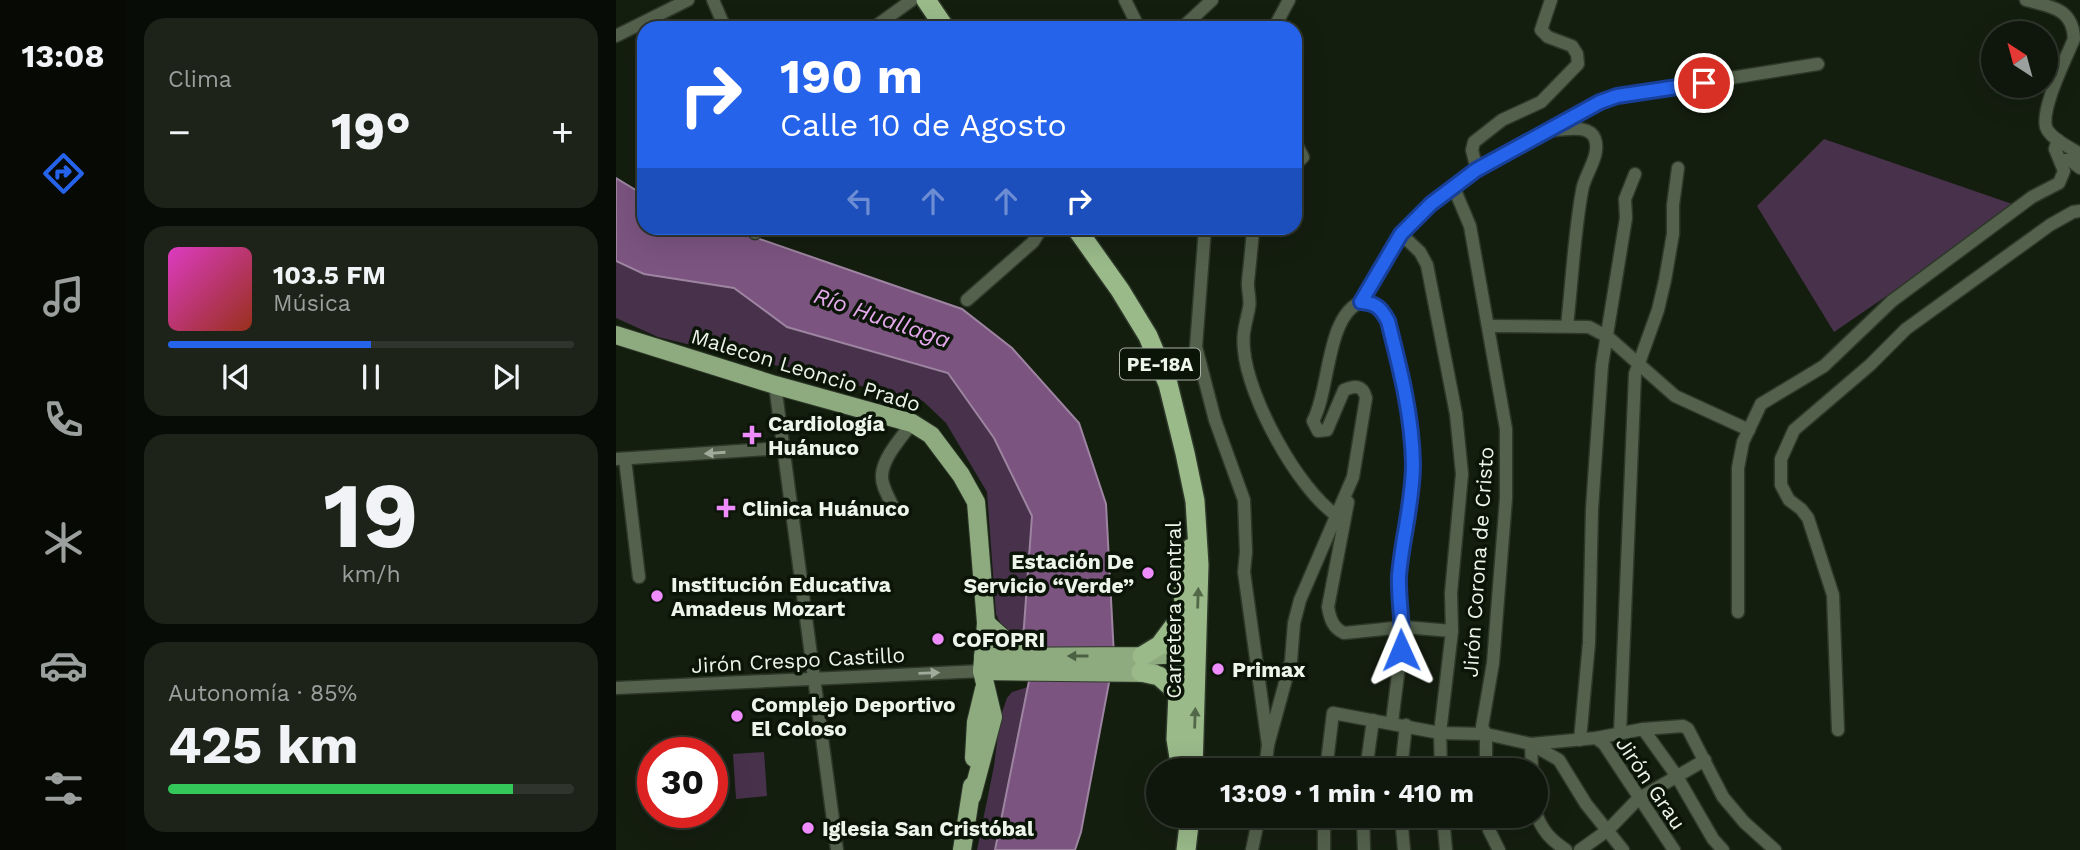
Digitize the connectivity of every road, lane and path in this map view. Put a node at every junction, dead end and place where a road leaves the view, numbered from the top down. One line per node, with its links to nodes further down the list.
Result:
1 (688, 0): 10 (street)
2 (713, 0): 11 (street)
3 (912, 0): 12 (street)
4 (926, 0): 13 (highway)
5 (1125, 0): 14 (street)
6 (1212, 0): 15 (street)
7 (1289, 0): 16 (street)
8 (1551, 0): 26 (street)
9 (2026, 0): 21 (street)
10 (646, 21)
11 (723, 21)
12 (883, 21)
13 (940, 21)
14 (1136, 21)
15 (1190, 21)
16 (1278, 21)
17 (637, 26): 18 (street)
18 (616, 36)
19 (1818, 64): 20 (street)
20 (1549, 131): 26 (street); 38 (street)
21 (2058, 140): 22 (street); 23 (street)
22 (2080, 154)
23 (2060, 160): 25 (street); 44 (street)
24 (1678, 168): 41 (street)
25 (2080, 168)
26 (1476, 170): 28 (street)
27 (1635, 174): 40 (street)
28 (1454, 188): 30 (street); 37 (street, Jirón Corona de Cristo)
29 (2080, 211): 67 (street)
30 (1401, 234): 36 (street); 56 (street)
31 (1038, 235): 35 (street)
32 (1081, 235): 50 (highway, Carretera Central / PE-18A)
33 (1204, 235): 74 (street)
34 (1252, 235): 49 (street)
35 (967, 300)
36 (1361, 302): 47 (street); 55 (street)
37 (1489, 326): 38 (street); 70 (street, Jirón Corona de Cristo)
38 (1567, 326): 40 (street)
39 (616, 335): 42 (main road, Malecon Leoncio Prado)
40 (1608, 337): 41 (street); 72 (street)
41 (1637, 363): 44 (street); 69 (street)
42 (775, 385): 43 (main road, Malecon Leoncio Prado); 45 (street)
43 (912, 423): 48 (street); 54 (main road, Malecon Leoncio Prado)
44 (1749, 430): 52 (street)
45 (783, 448): 46 (street, one-way to 46); 61 (street)
46 (621, 459): 51 (street)
47 (1353, 477): 49 (street); 55 (street)
48 (893, 507)
49 (1336, 515): 74 (street)
50 (1197, 520): 53 (highway, PE-18A); 60 (highway, Carretera Central / PE-18A, one-way to 50)
51 (639, 577)
52 (1738, 612)
53 (1183, 614): 58 (highway); 60 (highway, PE-18A)
54 (986, 623): 57 (main road); 59 (main road, Malecon Leoncio Prado)
55 (1404, 626): 56 (street); 64 (street)
56 (1452, 631): 68 (street)
57 (1025, 661): 58 (main road); 59 (main road)
58 (1136, 664): 60 (main road); 60 (highway)
59 (983, 670): 61 (street, Jirón Crespo Castillo, one-way to 59); 97 (main road, Malecon Leoncio Prado)
60 (1185, 672): 75 (highway, PE-18A); 76 (highway, Carretera Central / PE-18A, one-way to 60)
61 (814, 678): 62 (street, Jirón Crespo Castillo); 96 (street)
62 (616, 688)
63 (1373, 720): 64 (street); 78 (street); 79 (street)
64 (1392, 722): 65 (street)
65 (1406, 725): 68 (street); 80 (street)
66 (1643, 729): 69 (street); 84 (street); 85 (street)
67 (1838, 730)
68 (1440, 733): 70 (street); 81 (street)
69 (1620, 733): 71 (street)
70 (1486, 734): 73 (street); 82 (street, Jirón Corona de Cristo)
71 (1596, 738): 72 (street); 86 (street, Jirón Grau)
72 (1580, 740): 73 (street)
73 (1531, 744): 83 (street); 95 (street)
74 (1268, 745): 77 (street)
75 (1179, 758)
76 (1192, 758)
77 (1266, 758)
78 (1328, 758)
79 (1368, 758)
80 (1402, 758)
81 (1441, 758)
82 (1486, 758)
83 (1532, 758)
84 (1704, 760): 85 (street); 110 (street)
85 (1676, 775): 86 (street); 109 (street)
86 (1638, 799): 95 (street); 108 (street, Jirón Grau)
87 (1189, 828): 98 (highway)
88 (1257, 828): 99 (street)
89 (1324, 828): 100 (street)
90 (1363, 828): 101 (street)
91 (1402, 828): 102 (street)
92 (1444, 828): 103 (street)
93 (1489, 828): 104 (street)
94 (1542, 828): 105 (street)
95 (1608, 830): 106 (street); 107 (street)
96 (837, 850)
97 (962, 850)
98 (1186, 850)
99 (1252, 850)
100 (1324, 850)
101 (1364, 850)
102 (1404, 850)
103 (1446, 850)
104 (1499, 850)
105 (1566, 850)
106 (1580, 850)
107 (1623, 850)
108 (1674, 850)
109 (1723, 850)
110 (1776, 850)

